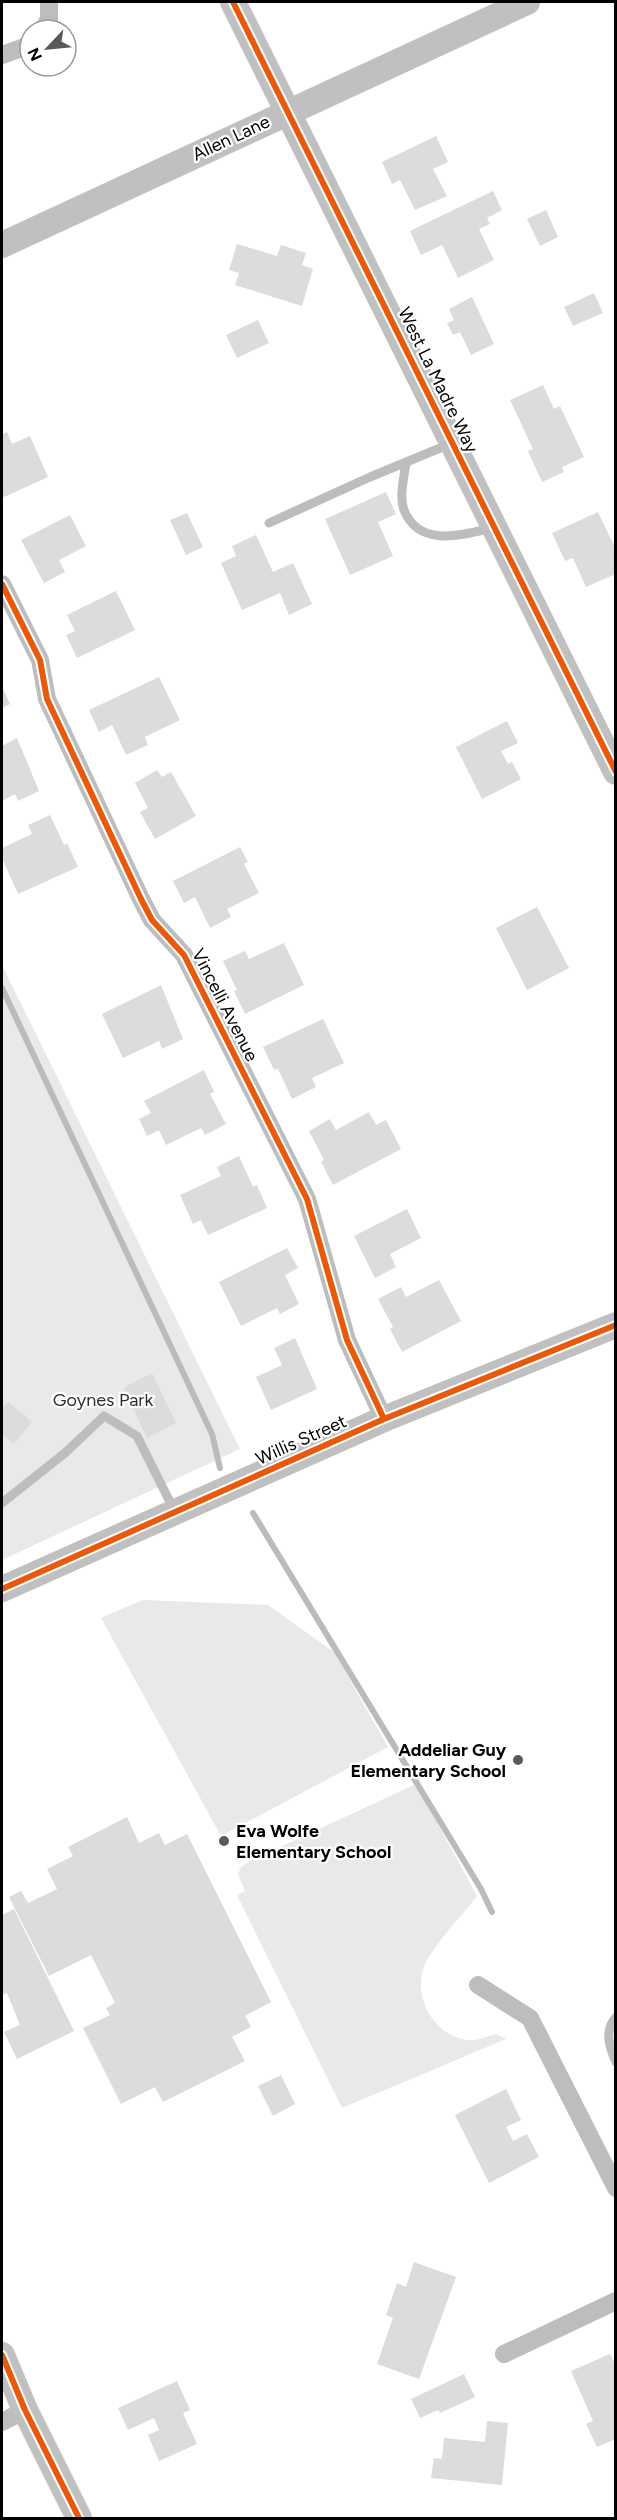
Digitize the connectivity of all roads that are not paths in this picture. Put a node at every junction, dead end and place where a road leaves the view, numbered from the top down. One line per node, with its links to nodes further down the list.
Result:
1 (233, 2): 5 (street, West La Madre Way)
2 (526, 2): 5 (street, Allen Lane)
3 (18, 49): 4 (street)
4 (2, 55)
5 (288, 112): 6 (street, Allen Lane); 7 (street, West La Madre Way)
6 (2, 245)
7 (453, 443): 8 (lane); 10 (street, West La Madre Way)
8 (406, 463): 9 (lane); 10 (lane)
9 (269, 524)
10 (494, 528): 12 (street, West La Madre Way)
11 (2, 584): 14 (street, Vincelli Avenue)
12 (615, 772)
13 (615, 1325): 14 (street, Willis Street)
14 (384, 1419): 16 (street, Willis Street)
15 (2, 1503): 16 (lane)
16 (176, 1513): 17 (street, Willis Street)
17 (2, 1589)
18 (478, 1985): 21 (street)
19 (615, 2017): 20 (lane)
20 (615, 2062)
21 (615, 2188)
22 (615, 2301): 23 (street)
23 (504, 2354)
24 (2, 2355): 25 (street)
25 (25, 2410): 26 (street); 27 (street)
26 (2, 2422)
27 (79, 2518)

